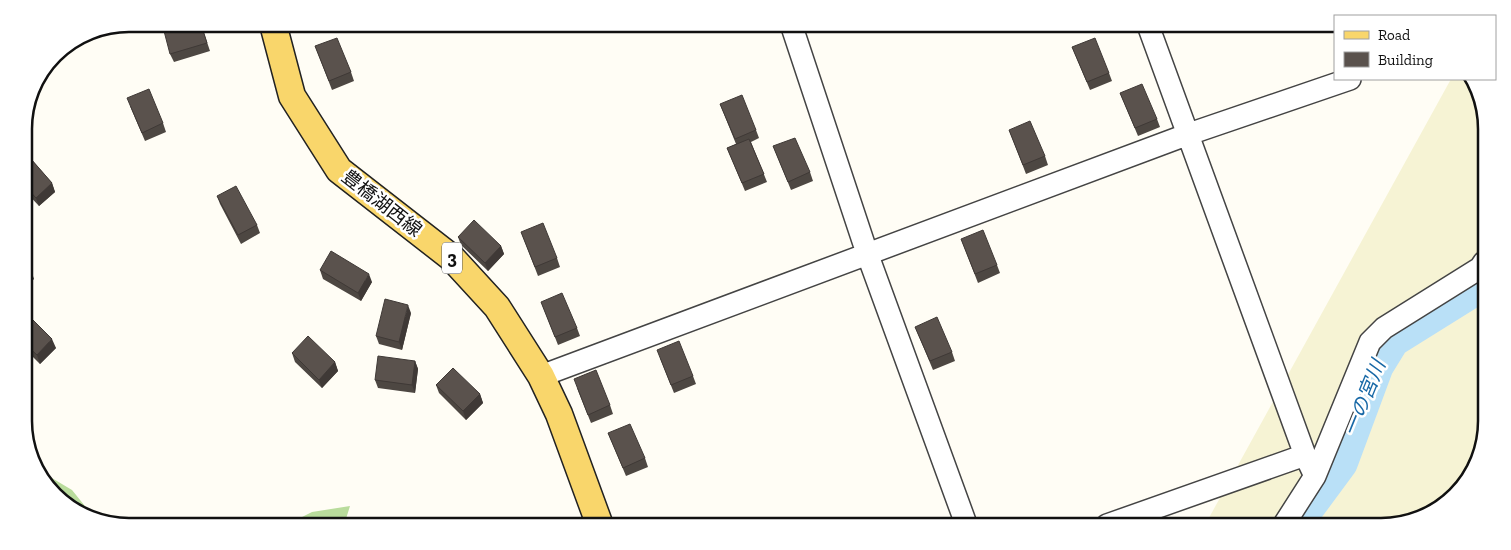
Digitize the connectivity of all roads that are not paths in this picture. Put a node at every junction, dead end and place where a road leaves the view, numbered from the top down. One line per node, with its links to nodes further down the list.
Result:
1 (274, 32): 8 (main road, 豊橋湖西線 / 3)
2 (794, 32): 6 (street)
3 (1150, 32): 5 (street)
4 (1347, 80): 5 (street)
5 (1186, 135): 6 (street); 9 (street)
6 (867, 252): 8 (street); 11 (street)
7 (1478, 269): 10 (street)
8 (541, 376): 14 (main road, 豊橋湖西線 / 3)
9 (1305, 455): 10 (street); 12 (street)
10 (1315, 476): 13 (street)
11 (964, 517)
12 (1129, 517)
13 (1289, 517)
14 (597, 518)

